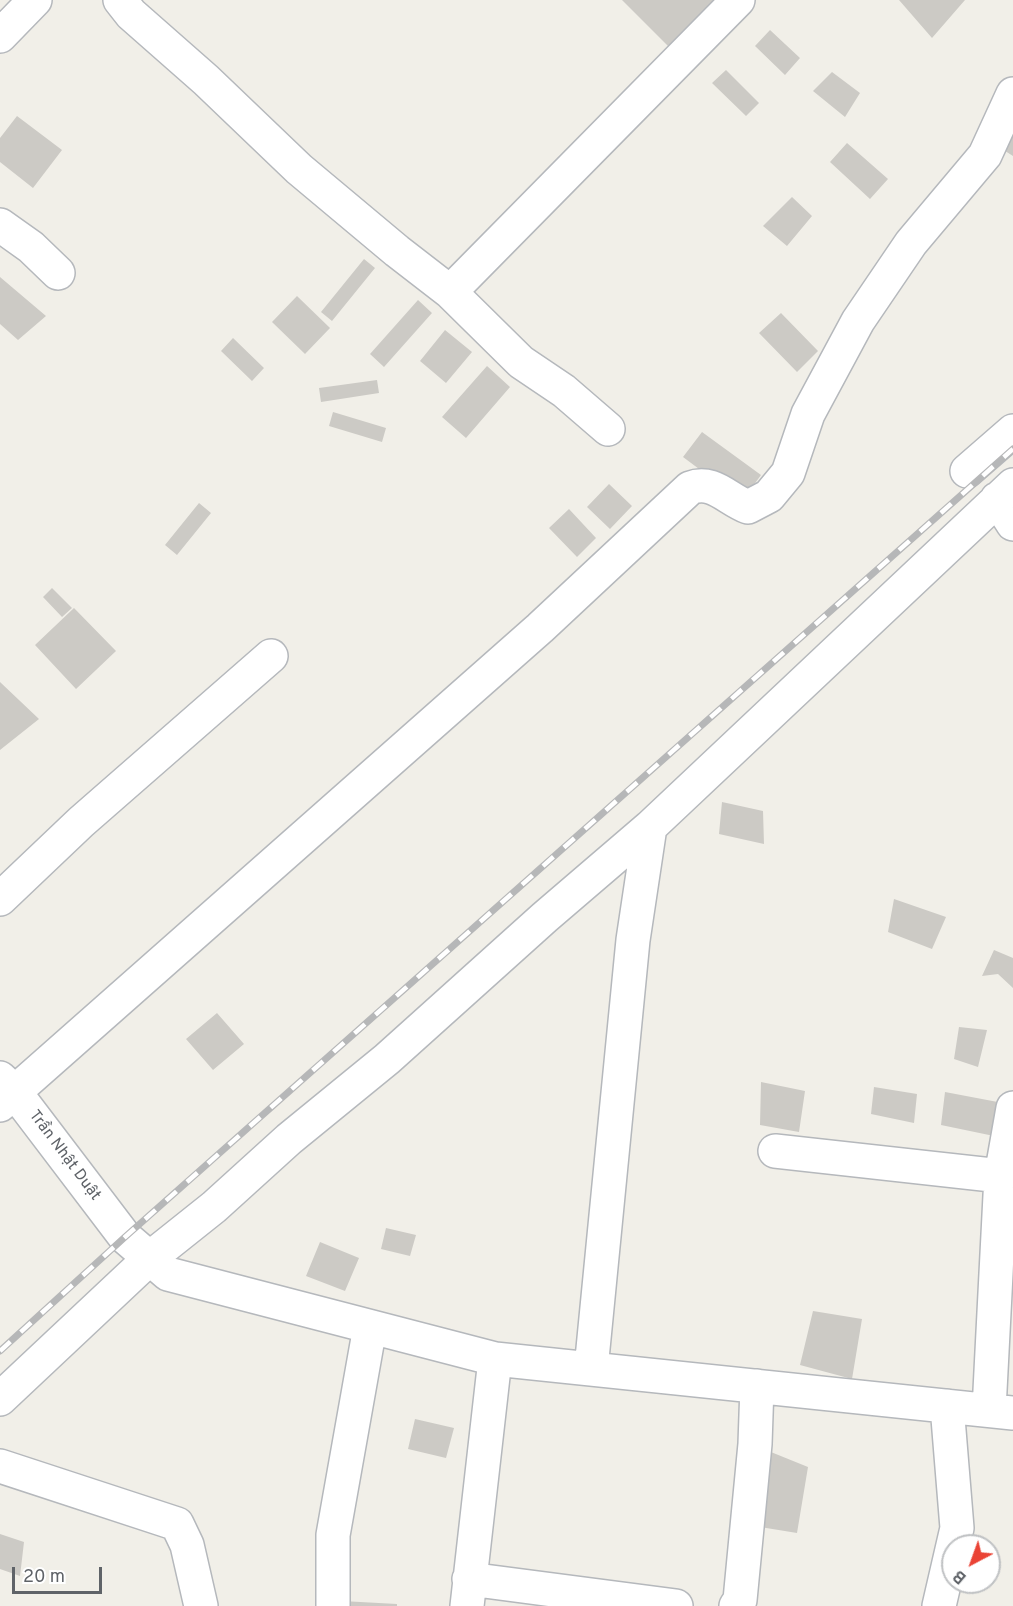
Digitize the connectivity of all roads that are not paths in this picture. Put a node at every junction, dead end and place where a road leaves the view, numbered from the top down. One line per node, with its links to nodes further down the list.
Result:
1 (35, 0): 4 (street)
2 (120, 0): 8 (street)
3 (738, 0): 8 (street)
4 (0, 36)
5 (1013, 94): 16 (street)
6 (0, 225): 7 (street)
7 (58, 273)
8 (450, 292): 9 (street)
9 (608, 429)
10 (1013, 431): 11 (street)
11 (967, 471)
12 (1008, 503): 14 (street)
13 (271, 656): 15 (street)
14 (650, 827): 20 (street); 23 (street)
15 (0, 899)
16 (5, 1091): 20 (street, Trần Nhật Duật)
17 (1013, 1108): 19 (street)
18 (775, 1151): 19 (street)
19 (1001, 1176): 27 (street)
20 (150, 1258): 21 (street, Trần Nhật Duật); 25 (street)
21 (369, 1327): 22 (street, Trần Nhật Duật); 31 (street)
22 (495, 1359): 23 (street, Trần Nhật Duật); 29 (street)
23 (591, 1369): 24 (street, Trần Nhật Duật)
24 (757, 1386): 26 (street, Trần Nhật Duật); 33 (street)
25 (0, 1399)
26 (947, 1406): 27 (street, Trần Nhật Duật); 34 (street)
27 (1001, 1411)
28 (0, 1466): 30 (street)
29 (468, 1593): 32 (street)
30 (201, 1606)
31 (333, 1606)
32 (676, 1606)
33 (736, 1606)
34 (939, 1606)

